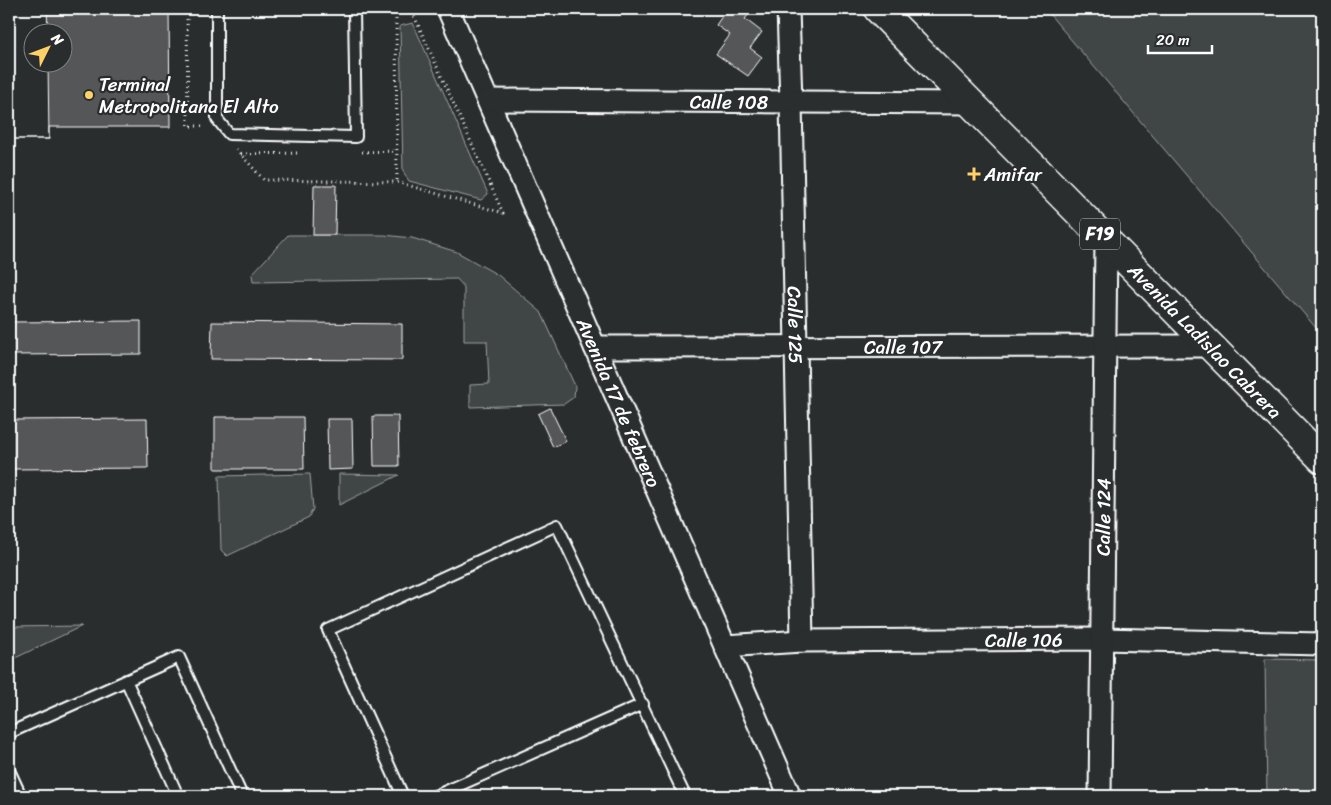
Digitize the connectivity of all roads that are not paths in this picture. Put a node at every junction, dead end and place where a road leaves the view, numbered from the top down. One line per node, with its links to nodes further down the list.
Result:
1 (217, 9): 2 (lane)
2 (354, 9)
3 (448, 9): 6 (street, Avenida 17 de febrero)
4 (788, 9): 7 (street, Calle 125)
5 (878, 9): 8 (highway, Avenida Ladislao Cabrera / F19)
6 (488, 100): 7 (street, Calle 108); 13 (street, Avenida 17 de febrero)
7 (792, 102): 8 (street, Calle 108); 10 (street, Calle 125)
8 (971, 103): 9 (highway, Avenida Ladislao Cabrera / F19)
9 (1106, 240): 11 (street, Calle 124); 12 (highway, Avenida Ladislao Cabrera / F19)
10 (796, 346): 11 (street, Calle 107); 13 (street, Calle 107); 16 (street, Calle 125)
11 (1104, 346): 12 (street, Calle 107); 15 (street, Calle 124)
12 (1211, 346): 14 (highway, Avenida Ladislao Cabrera / F19)
13 (595, 347): 18 (street, Avenida 17 de febrero)
14 (1322, 459)
15 (1101, 639): 16 (street, Calle 106); 17 (street, Calle 106); 30 (street, Calle 124)
16 (802, 641): 18 (street, Calle 106)
17 (1322, 644)
18 (725, 646): 29 (street, Avenida 17 de febrero)
19 (126, 680): 21 (lane); 24 (lane); 25 (lane)
20 (643, 704): 26 (lane); 27 (lane); 28 (lane)
21 (9, 733)
22 (9, 770): 23 (lane)
23 (21, 796)
24 (178, 796)
25 (242, 796)
26 (403, 796)
27 (435, 796)
28 (685, 796)
29 (790, 796)
30 (1100, 796)

